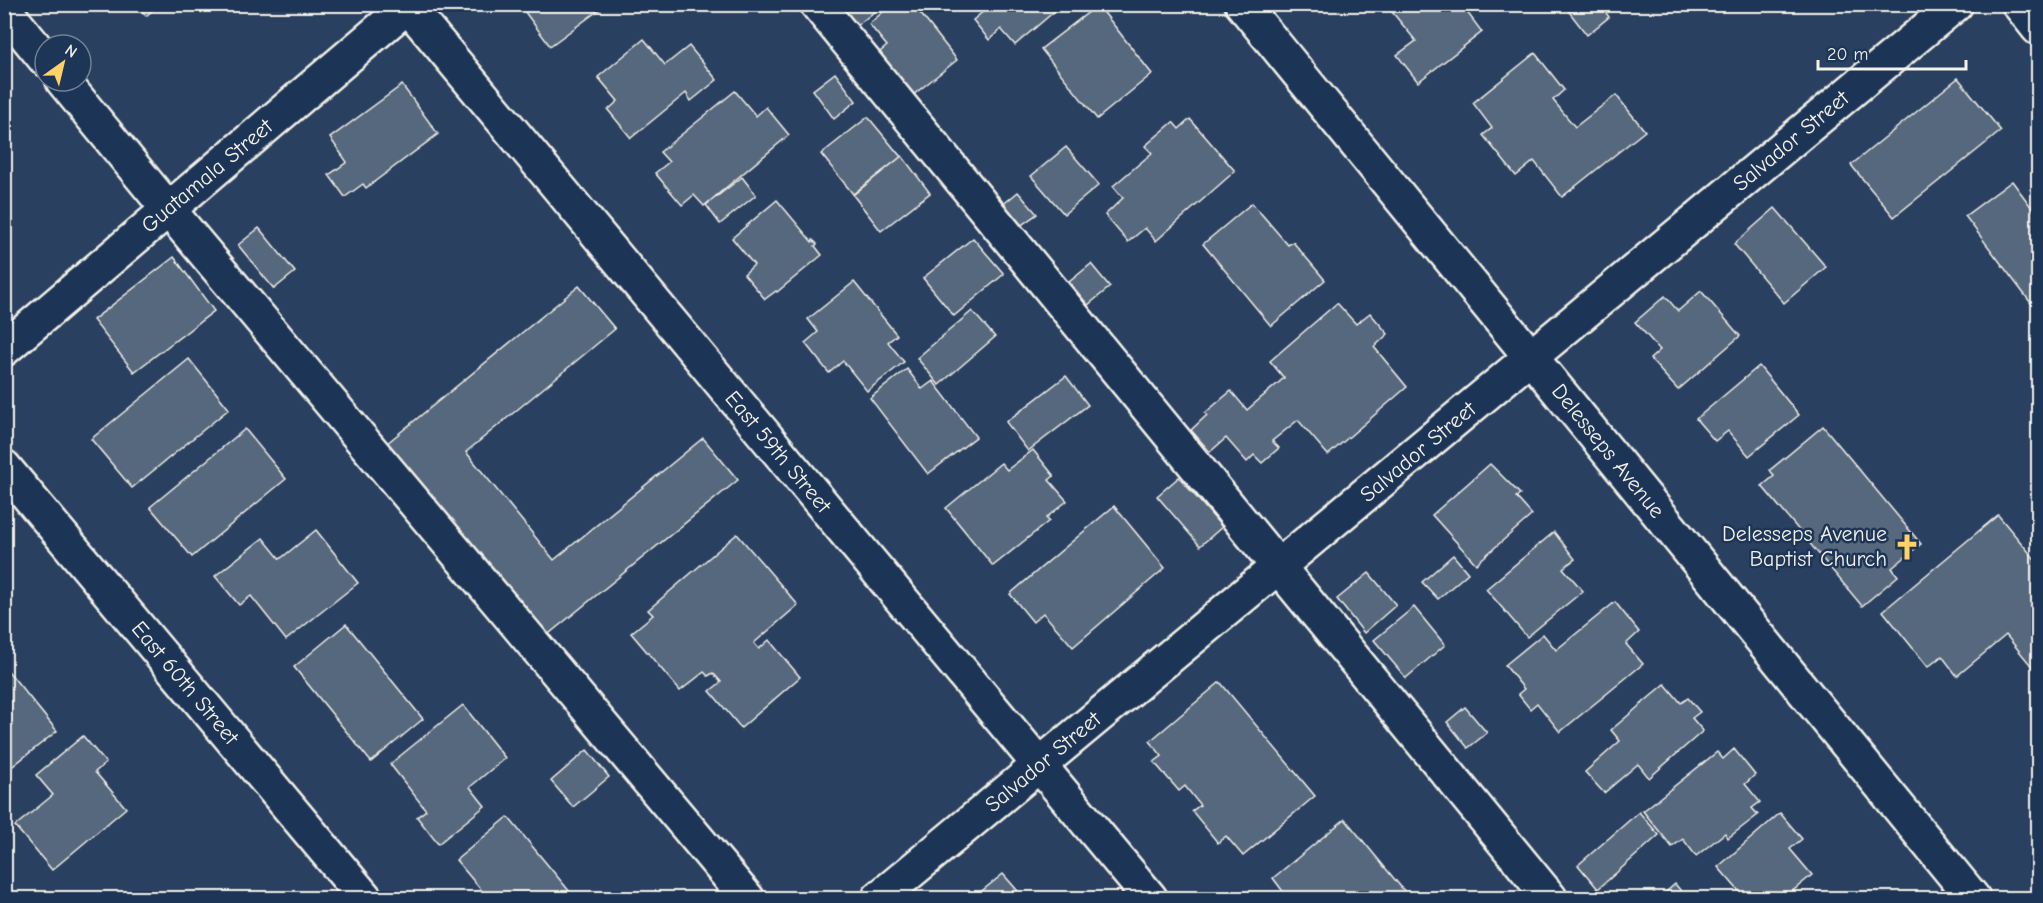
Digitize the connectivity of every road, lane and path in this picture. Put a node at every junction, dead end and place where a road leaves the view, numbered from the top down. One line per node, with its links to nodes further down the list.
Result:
1 (817, 4): 14 (street)
2 (1242, 4): 12 (street, Delesseps Avenue)
3 (1956, 4): 12 (street, Salvador Street)
4 (2019, 4): 7 (street)
5 (408, 5): 10 (street, Guatamala Street); 15 (street, East 59th Street)
6 (4, 9): 8 (street)
7 (2038, 28)
8 (33, 44)
9 (73, 93): 10 (street)
10 (168, 209): 11 (street, Guatamala Street); 17 (street)
11 (4, 349)
12 (1532, 358): 14 (street, Salvador Street); 21 (street, Delesseps Avenue)
13 (4, 467): 16 (street, East 60th Street)
14 (1278, 568): 15 (street, Salvador Street); 20 (street)
15 (1039, 766): 18 (street, Salvador Street); 19 (street, East 59th Street)
16 (365, 898)
17 (747, 898)
18 (879, 898)
19 (1150, 898)
20 (1550, 898)
21 (1973, 898)

